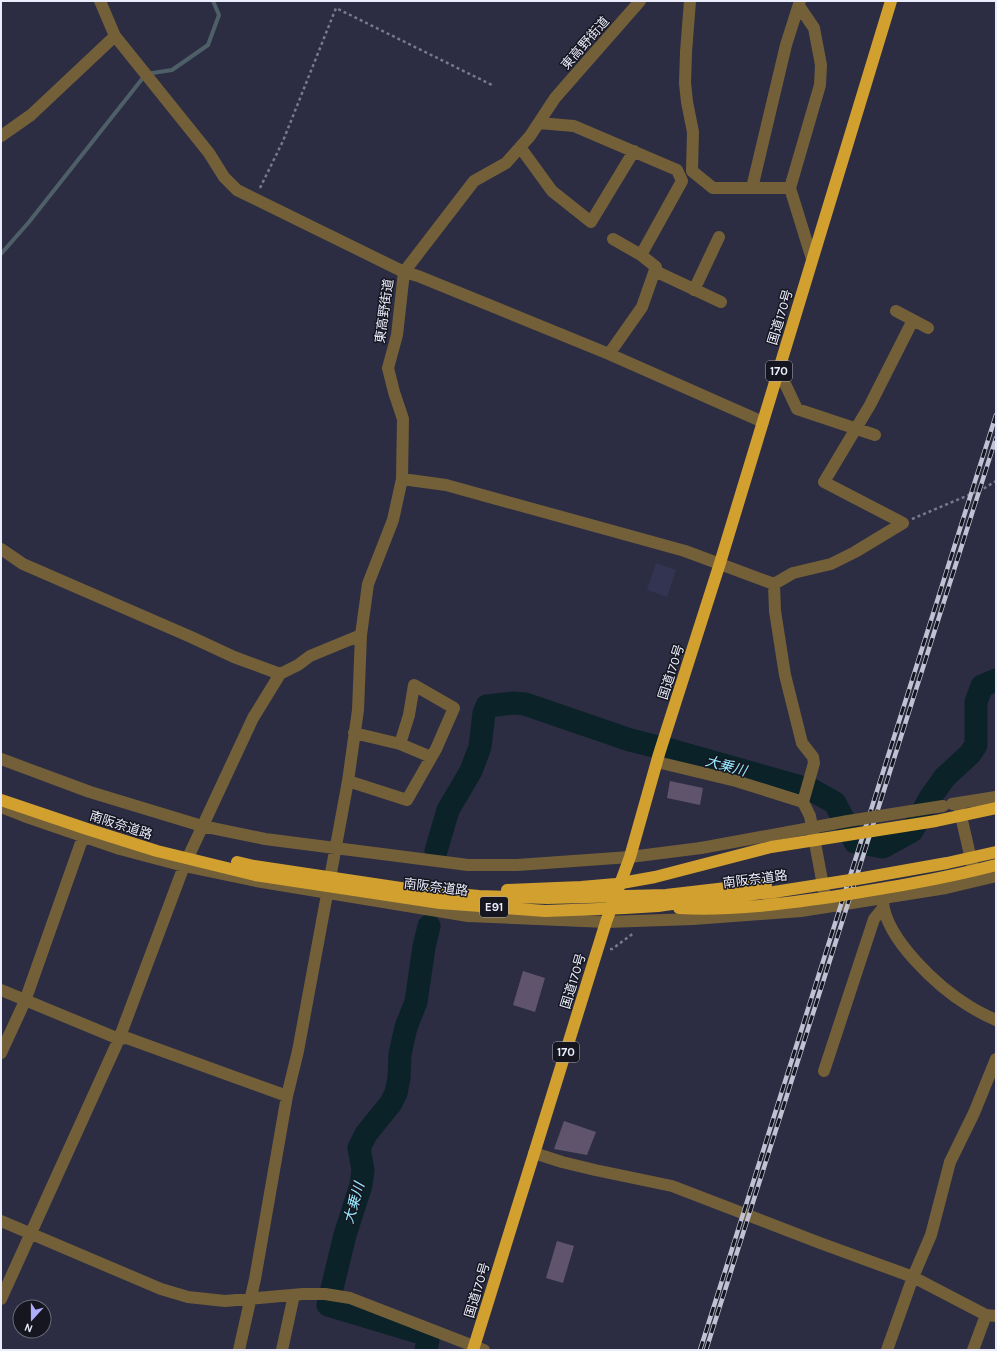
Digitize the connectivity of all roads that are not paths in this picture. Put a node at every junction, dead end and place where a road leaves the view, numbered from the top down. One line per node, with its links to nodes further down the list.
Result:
1 (100, 1): 6 (street)
2 (640, 1): 7 (street, 東高野街道)
3 (690, 1): 11 (street)
4 (891, 1): 16 (highway, 国道170号 / 170)
5 (799, 3): 11 (street); 12 (street)
6 (115, 36): 8 (street); 18 (street)
7 (539, 123): 9 (street, 東高野街道); 10 (street)
8 (1, 136)
9 (520, 147): 10 (street); 18 (street, 東高野街道)
10 (634, 151): 15 (street)
11 (752, 188): 12 (street)
12 (790, 188): 16 (street)
13 (719, 237): 19 (street)
14 (613, 239): 15 (street)
15 (641, 255): 17 (street)
16 (812, 259): 25 (highway, 国道170号 / 170)
17 (655, 271): 19 (street); 24 (street)
18 (404, 272): 24 (street); 29 (street, 東高野街道)
19 (694, 290): 20 (street)
20 (721, 302)
21 (896, 311): 22 (street)
22 (913, 320): 23 (street); 27 (street)
23 (928, 328)
24 (609, 354): 26 (street)
25 (778, 371): 26 (highway, 国道170号 / 170); 27 (street)
26 (763, 422): 31 (highway, 国道170号 / 170)
27 (856, 428): 28 (street); 32 (street)
28 (875, 435)
29 (402, 479): 31 (street); 33 (street, 東高野街道)
30 (1, 549): 34 (street)
31 (720, 563): 32 (street); 38 (highway, 国道170号 / 170)
32 (774, 584): 42 (street)
33 (361, 634): 34 (street); 35 (street, 東高野街道)
34 (280, 674): 48 (street)
35 (354, 733): 36 (street); 40 (street, 東高野街道)
36 (400, 744): 37 (street); 37 (street)
37 (431, 757): 40 (street)
38 (658, 758): 42 (street); 53 (highway, 国道170号 / 170)
39 (1, 759): 48 (street)
40 (348, 781): 51 (street, 東高野街道)
41 (1, 791): 58 (highway, 南阪奈道路 / E91, bridge)
42 (806, 793): 62 (street)
43 (996, 797): 45 (street)
44 (1, 800): 61 (highway, 南阪奈道路 / E91, bridge)
45 (958, 803): 53 (street, bridge); 57 (street)
46 (1, 808): 49 (street)
47 (996, 808): 58 (highway, bridge)
48 (202, 826): 51 (street); 55 (street)
49 (83, 837): 55 (street); 65 (street)
50 (996, 844): 58 (highway, 南阪奈道路 / E91, bridge)
51 (335, 848): 53 (street); 59 (street, 東高野街道)
52 (996, 852): 61 (highway, 南阪奈道路 / E91, bridge)
53 (630, 857): 63 (highway, 国道170号 / 170)
54 (996, 865): 61 (highway, bridge)
55 (184, 866): 59 (street); 67 (street)
56 (996, 876): 57 (street)
57 (976, 881): 60 (street)
58 (414, 890)
59 (327, 892): 63 (street); 71 (street, 東高野街道)
60 (883, 904): 62 (street); 66 (street); 70 (street)
61 (658, 906)
62 (827, 907): 63 (street)
63 (606, 922): 72 (highway, 国道170号 / 170)
64 (1, 990): 65 (street)
65 (24, 1000): 67 (street); 68 (street)
66 (996, 1020)
67 (119, 1039): 71 (street); 74 (street)
68 (1, 1053)
69 (996, 1059): 75 (street)
70 (824, 1071)
71 (287, 1096): 77 (street, 東高野街道)
72 (534, 1153): 75 (street); 80 (highway, 国道170号 / 170)
73 (1, 1221): 74 (street)
74 (31, 1234): 77 (street); 78 (street)
75 (913, 1277): 79 (street); 83 (street)
76 (294, 1295): 77 (street); 80 (street); 82 (street)
77 (250, 1298): 81 (street, 東高野街道)
78 (1, 1299)
79 (991, 1316): 84 (street)
80 (477, 1349)
81 (240, 1350)
82 (282, 1350)
83 (887, 1350)
84 (973, 1350)

